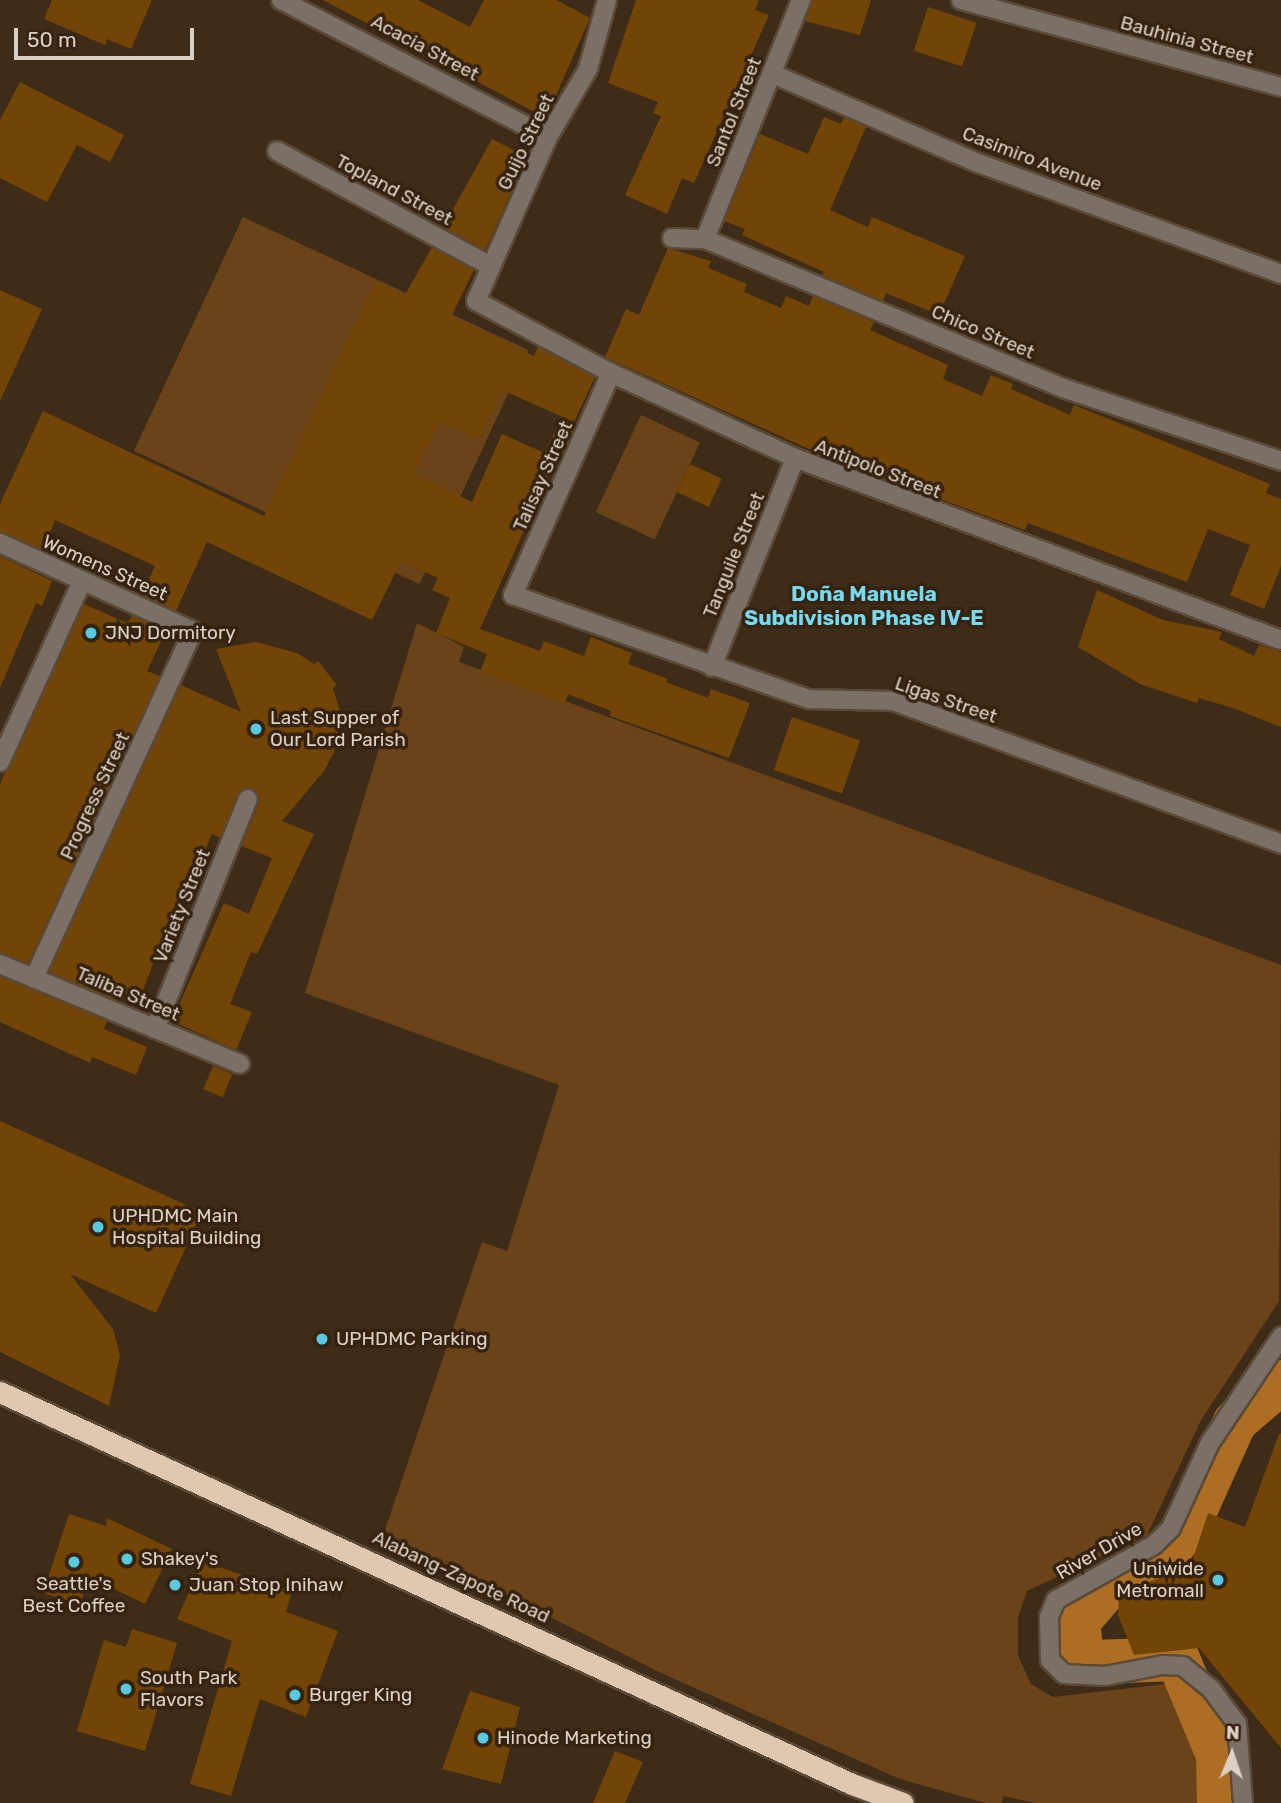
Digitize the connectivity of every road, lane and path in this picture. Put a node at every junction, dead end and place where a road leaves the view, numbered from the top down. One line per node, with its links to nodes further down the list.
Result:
1 (281, 0): 7 (street, Acacia Street)
2 (801, 0): 5 (street, Santol Street)
3 (961, 0): 6 (street, Bauhinia Street)
4 (605, 1): 7 (street, Guijo Street)
5 (773, 74): 10 (street, Santol Street); 12 (street, Casimiro Avenue)
6 (1281, 87)
7 (548, 137): 11 (street, Guijo Street)
8 (277, 151): 11 (street, Topland Street)
9 (672, 238): 10 (street, Chico Street)
10 (705, 240): 16 (street, Chico Street)
11 (491, 266): 13 (street, Guijo Street)
12 (1281, 274)
13 (476, 301): 14 (street, Antipolo Street)
14 (611, 373): 15 (street, Antipolo Street); 19 (street, Talisay Street)
15 (795, 458): 21 (street, Antipolo Street); 22 (street, Tanguile Street)
16 (1281, 461)
17 (0, 543): 18 (street, Womens Street)
18 (82, 581): 20 (street, Womens Street); 23 (street)
19 (513, 595): 22 (street, Ligas Street)
20 (193, 631): 27 (street, Progress Street)
21 (1281, 640)
22 (712, 667): 25 (street, Ligas Street)
23 (0, 762)
24 (248, 799): 28 (street, Variety Street)
25 (1281, 844)
26 (0, 964): 27 (street, Taliba Street)
27 (34, 978): 28 (street, Taliba Street)
28 (155, 1028): 29 (street, Taliba Street)
29 (240, 1064)
30 (1281, 1336): 33 (street, River Drive)
31 (0, 1392): 32 (highway, Alabang-Zapote Road)
32 (903, 1803)
33 (1243, 1803)

